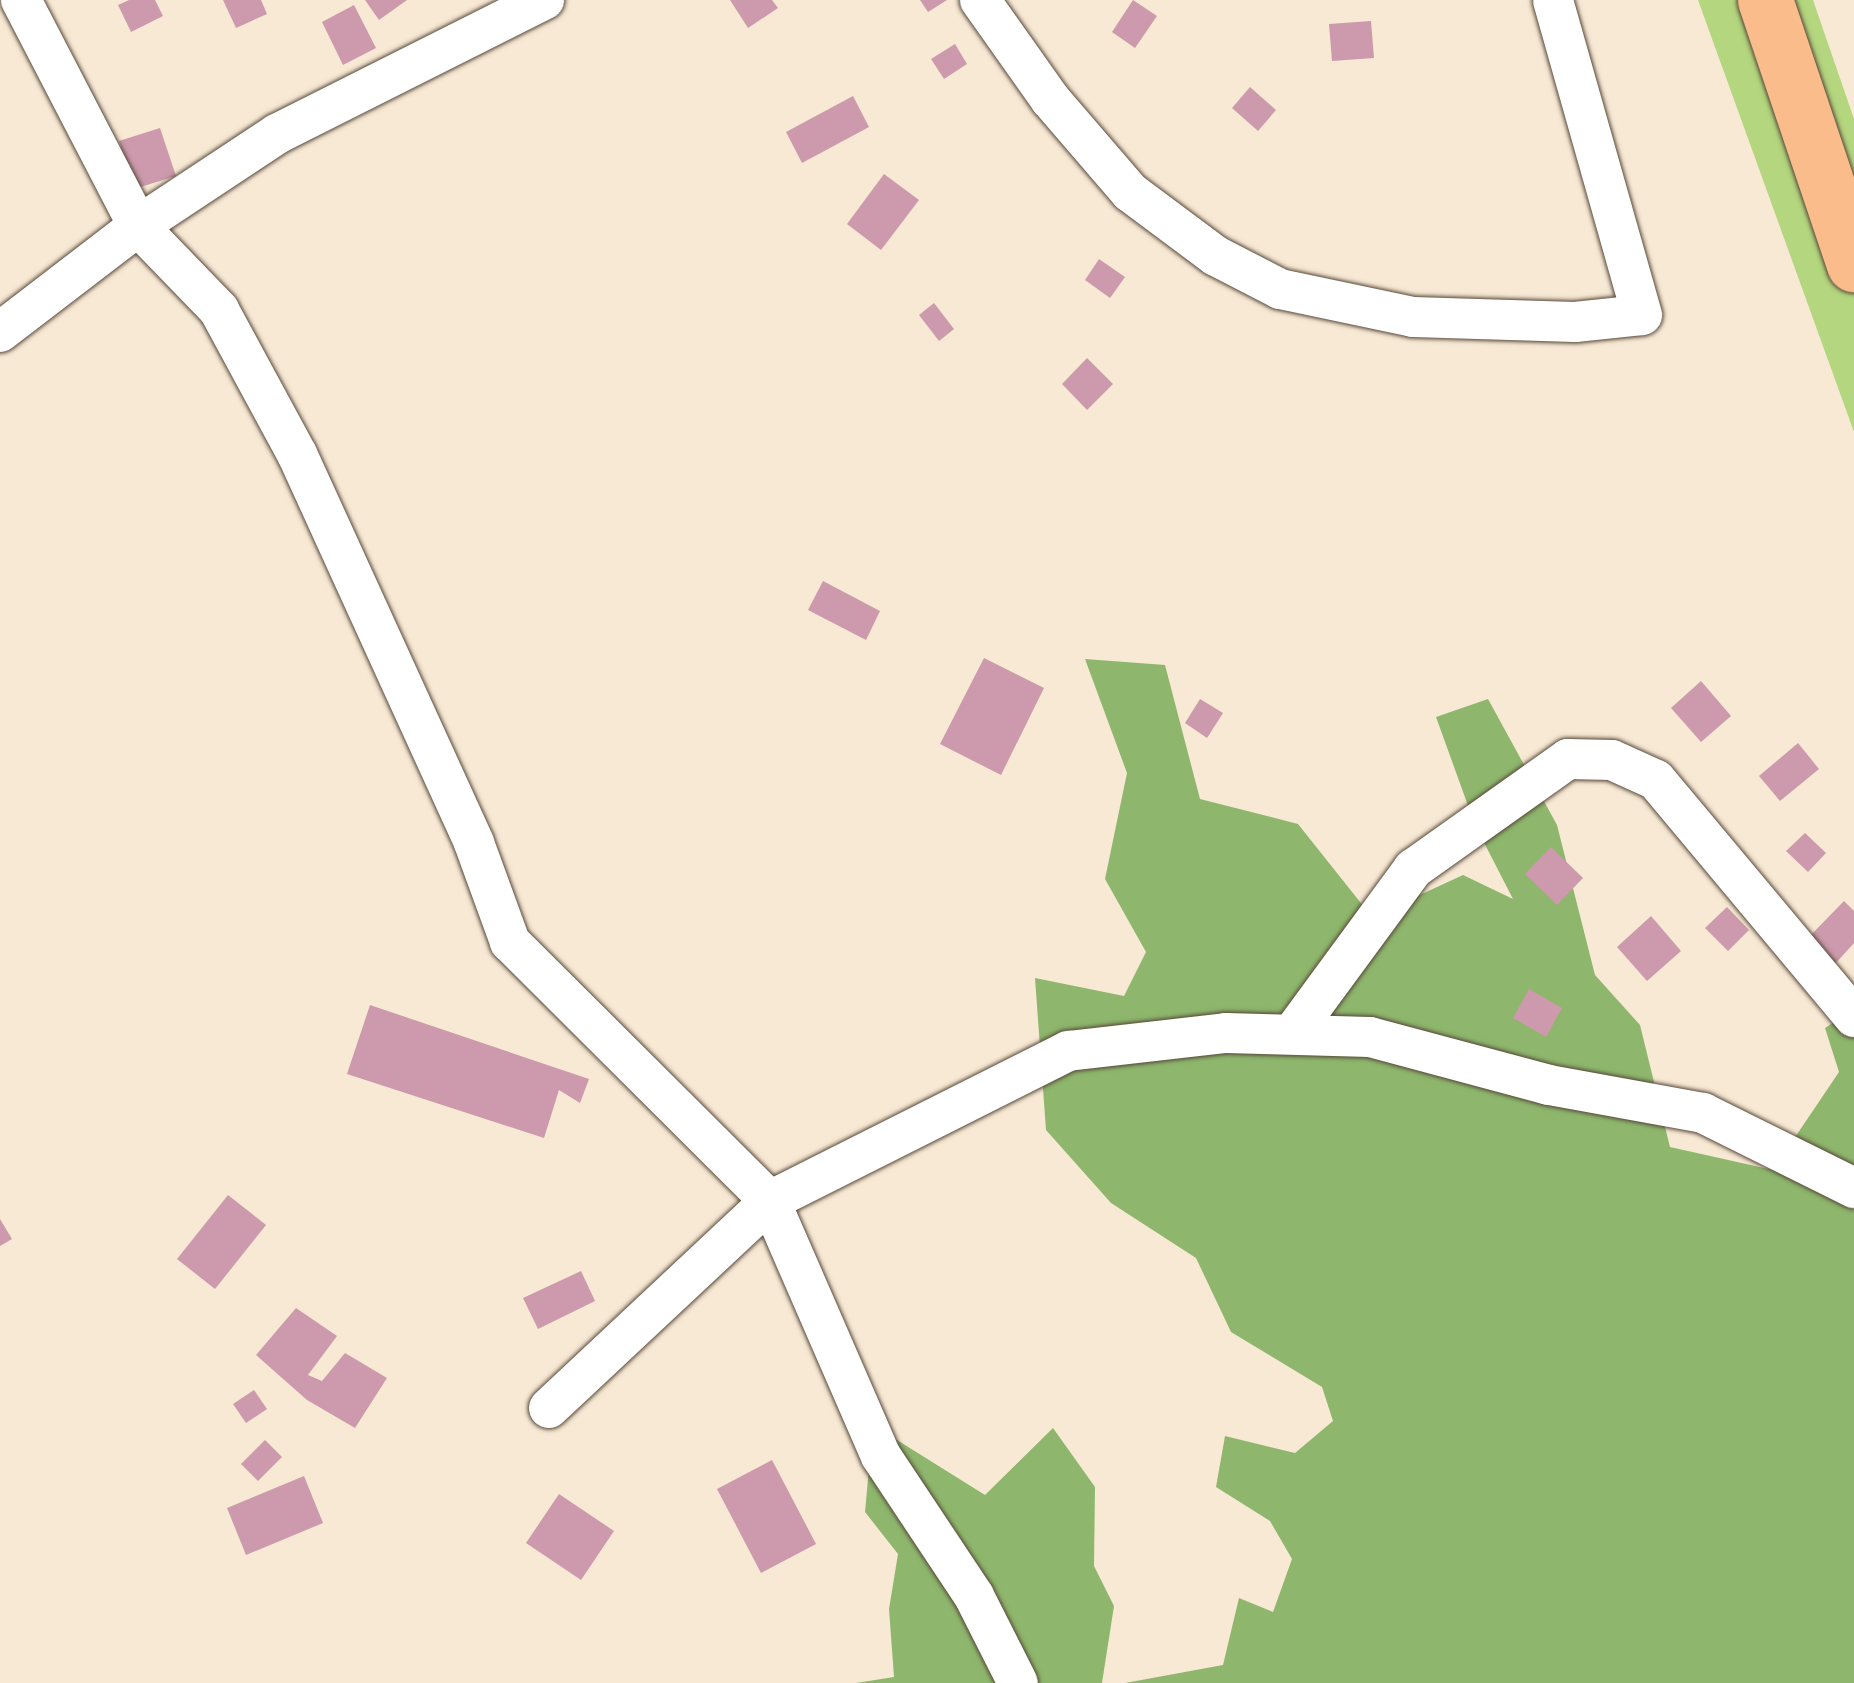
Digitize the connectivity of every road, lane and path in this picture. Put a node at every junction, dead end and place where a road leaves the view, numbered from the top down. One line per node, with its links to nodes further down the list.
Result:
1 (21, 0): 6 (street)
2 (544, 0): 6 (street)
3 (980, 0): 4 (street)
4 (1553, 0)
5 (1765, 0): 7 (highway)
6 (138, 226): 8 (street); 12 (street)
7 (1854, 264)
8 (0, 332)
9 (1854, 1018): 10 (street)
10 (1292, 1034): 11 (street); 12 (street)
11 (1854, 1188)
12 (770, 1201): 13 (street); 14 (street)
13 (549, 1408)
14 (1018, 1683)

